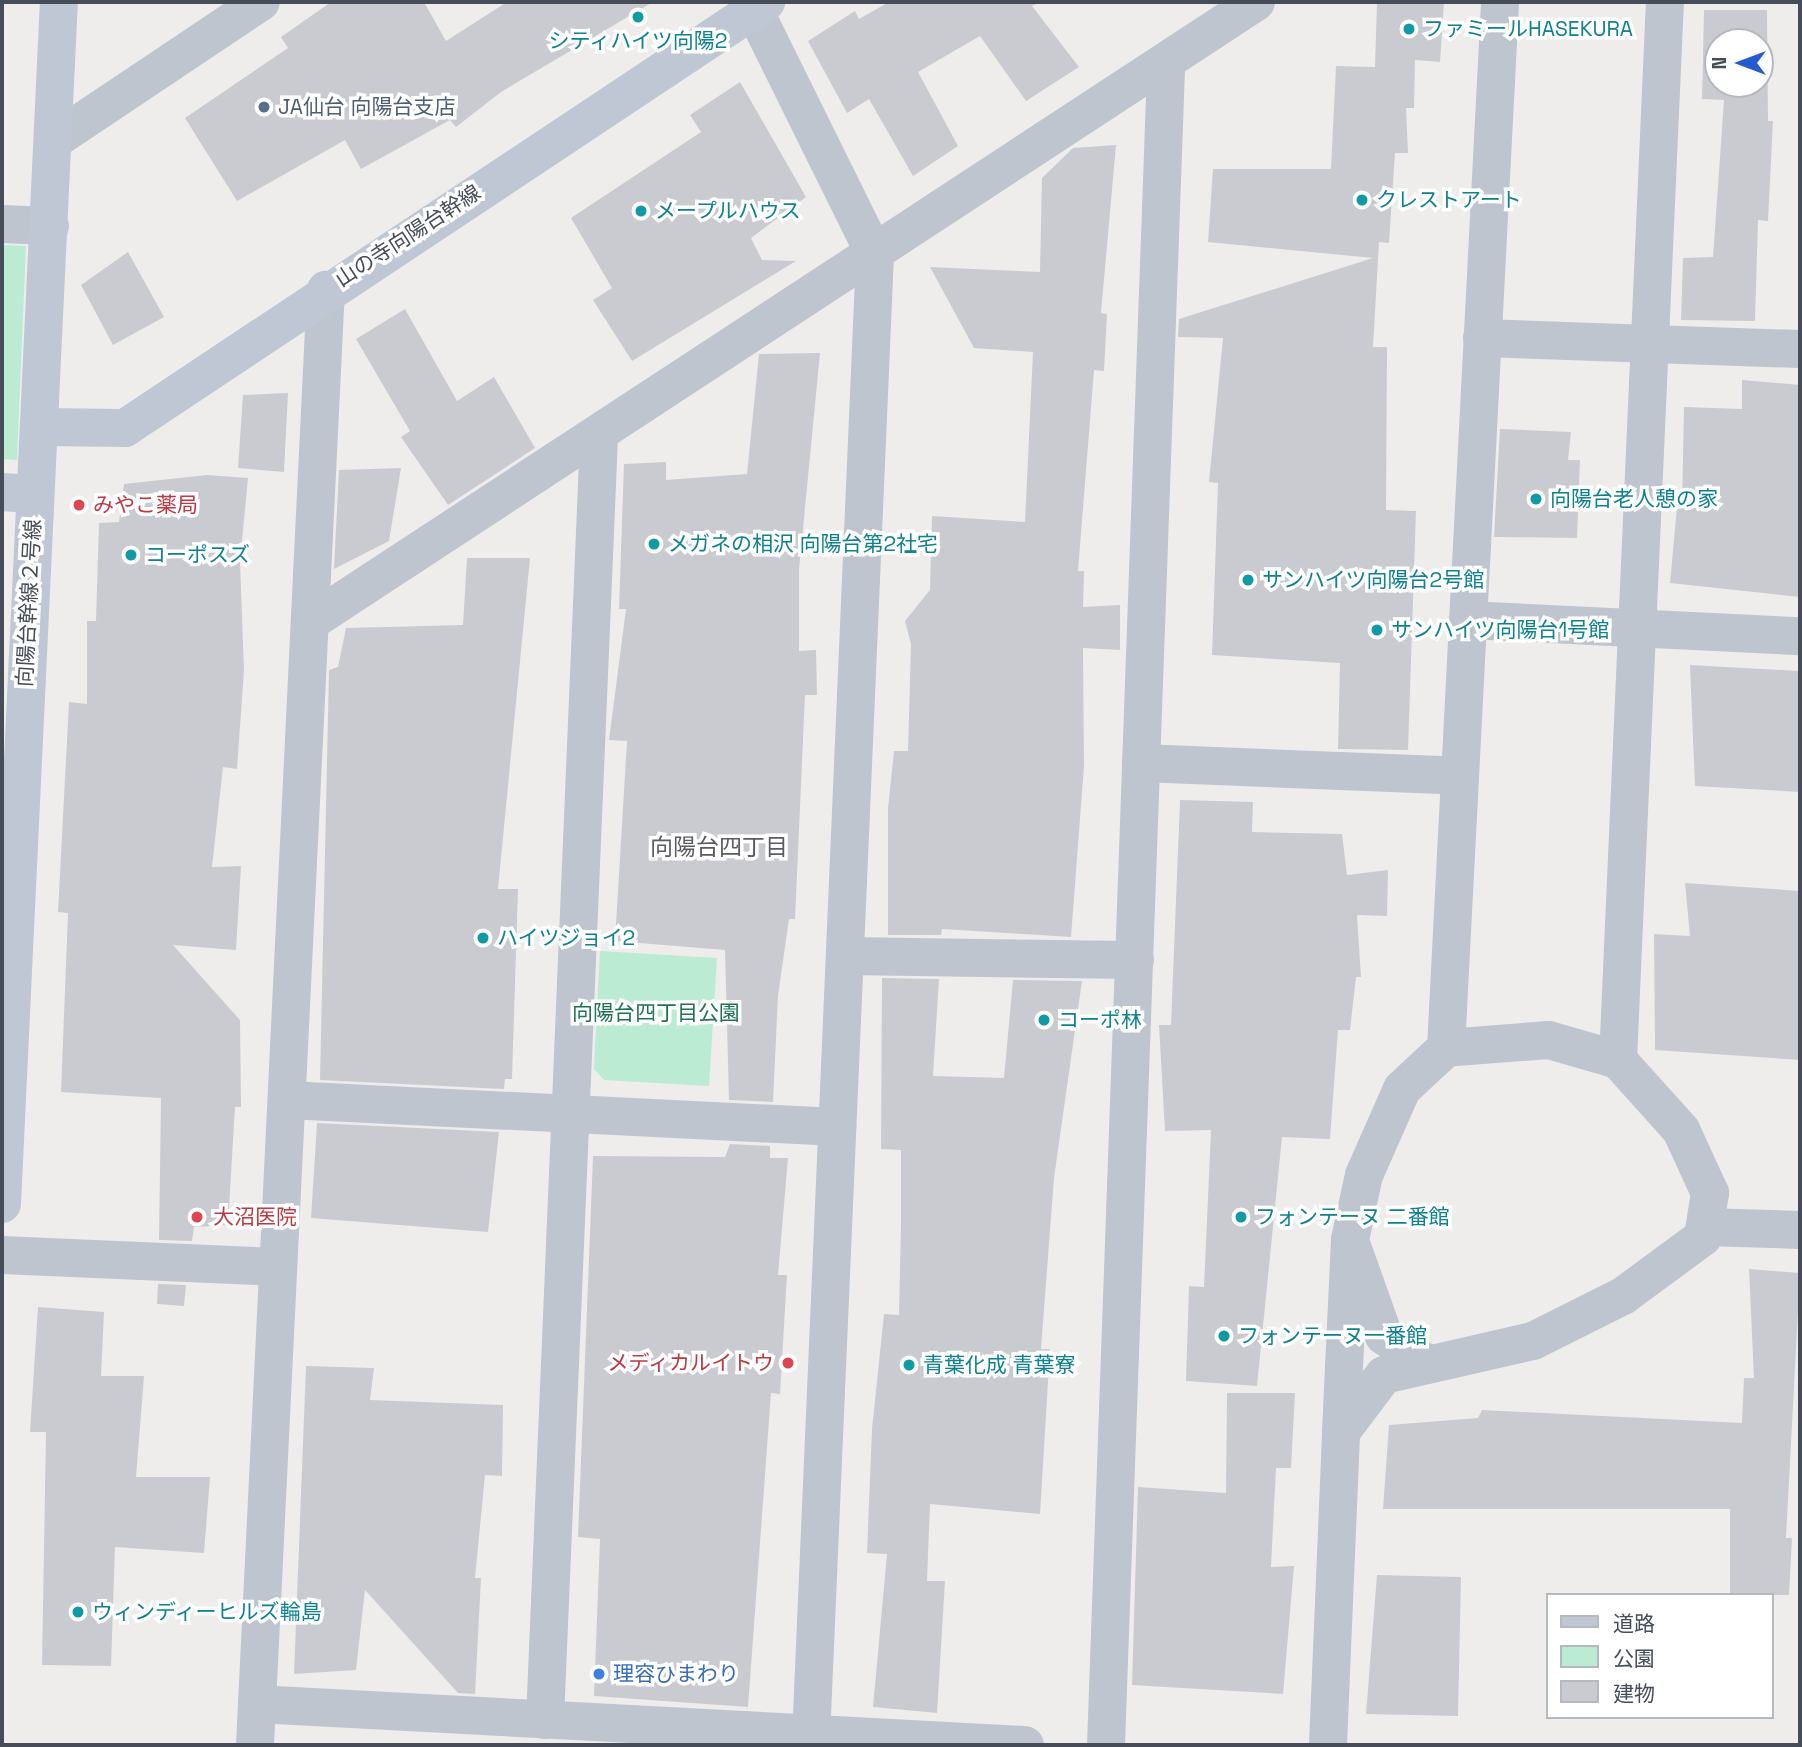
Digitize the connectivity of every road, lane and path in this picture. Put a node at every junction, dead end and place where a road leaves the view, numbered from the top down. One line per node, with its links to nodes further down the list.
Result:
1 (59, 2): 8 (street, 向陽台幹線２号線)
2 (261, 2): 8 (street)
3 (1256, 2): 7 (street)
4 (1500, 2): 13 (street)
5 (1665, 2): 14 (street)
6 (757, 4): 11 (street); 12 (street, 山の寺向陽台幹線)
7 (1166, 65): 11 (street); 23 (street)
8 (53, 141): 10 (street, 向陽台幹線２号線)
9 (2, 224): 10 (street)
10 (50, 226): 16 (street, 向陽台幹線２号線)
11 (875, 255): 17 (street); 25 (street)
12 (326, 290): 16 (street, 山の寺向陽台幹線); 20 (street)
13 (1482, 338): 14 (street); 19 (street)
14 (1650, 344): 15 (street); 21 (street)
15 (1800, 349)
16 (41, 427): 18 (street, 向陽台幹線２号線)
17 (599, 439): 20 (street); 30 (street)
18 (18, 493): 32 (street, 向陽台幹線２号線)
19 (1468, 620): 21 (street); 24 (street)
20 (310, 622): 29 (street)
21 (1637, 628): 22 (street); 28 (street)
22 (1800, 636)
23 (1141, 763): 24 (street); 26 (street)
24 (1460, 776): 27 (street)
25 (845, 956): 26 (street); 31 (street)
26 (1135, 960): 45 (street)
27 (1446, 1048): 28 (street); 35 (street)
28 (1618, 1060): 33 (street)
29 (287, 1100): 30 (street); 37 (street)
30 (571, 1114): 31 (street); 41 (street)
31 (837, 1127): 42 (street)
32 (2, 1204)
33 (1704, 1227): 34 (street); 38 (street)
34 (1800, 1230)
35 (1349, 1240): 38 (street); 39 (street)
36 (2, 1255): 37 (street)
37 (278, 1267): 40 (street)
38 (1428, 1364): 39 (street)
39 (1341, 1432): 46 (street)
40 (257, 1704): 41 (street); 43 (street)
41 (545, 1720): 42 (street)
42 (811, 1736): 44 (street)
43 (255, 1745)
44 (1025, 1745)
45 (1106, 1745)
46 (1328, 1745)

